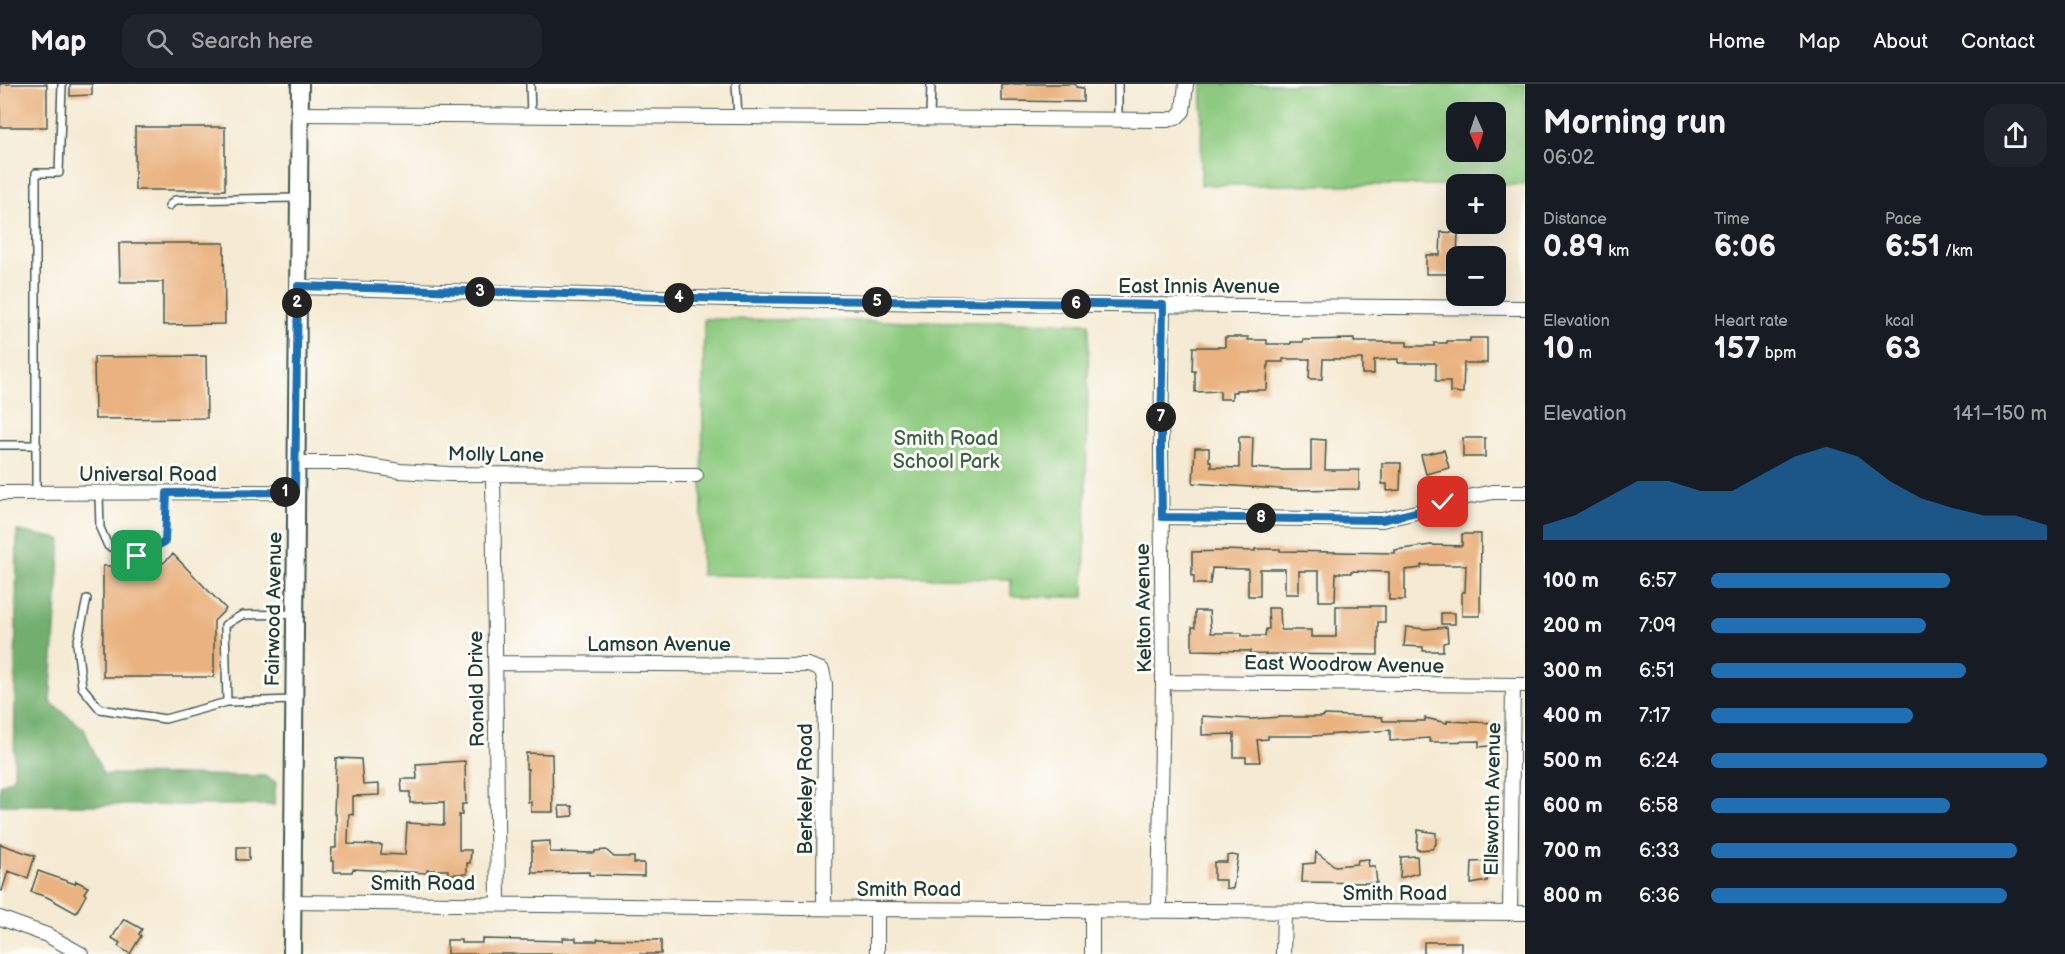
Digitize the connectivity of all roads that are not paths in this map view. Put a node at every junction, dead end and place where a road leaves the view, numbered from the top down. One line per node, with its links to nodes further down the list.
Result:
1 (62, 84): 19 (lane)
2 (300, 84): 8 (street, Fairwood Avenue)
3 (530, 84): 9 (lane)
4 (736, 84): 10 (lane)
5 (932, 84): 11 (lane)
6 (1118, 84): 12 (lane)
7 (1186, 84): 12 (street)
8 (299, 114): 9 (street); 13 (street, Fairwood Avenue)
9 (531, 116): 10 (street)
10 (738, 117): 11 (street)
11 (930, 118): 12 (street)
12 (1118, 120)
13 (298, 198): 14 (lane); 15 (street, Fairwood Avenue)
14 (170, 206)
15 (298, 286): 16 (street, East Innis Avenue); 20 (street, Fairwood Avenue)
16 (1163, 305): 17 (street, East Innis Avenue); 29 (street, Kelton Avenue)
17 (1525, 308)
18 (0, 445): 19 (lane)
19 (37, 446): 27 (lane)
20 (296, 463): 21 (street, Molly Lane); 23 (street, Fairwood Avenue)
21 (493, 474): 22 (street, Molly Lane); 32 (street, Ronald Drive)
22 (696, 475)
23 (295, 492): 26 (street, Universal Road); 31 (street, Fairwood Avenue)
24 (1525, 492): 29 (street)
25 (0, 493): 27 (street, Universal Road)
26 (167, 493): 28 (street, Universal Road); 28 (lane)
27 (36, 494): 28 (street, Universal Road)
28 (99, 494)
29 (1162, 517): 34 (street, Kelton Avenue)
30 (87, 599): 37 (lane)
31 (294, 614): 36 (street, Fairwood Avenue); 37 (lane)
32 (495, 663): 33 (street, Lamson Avenue); 39 (street, Ronald Drive)
33 (822, 670): 40 (street, Berkeley Road)
34 (1163, 682): 35 (street, East Woodrow Avenue); 43 (street, Kelton Avenue)
35 (1519, 685): 45 (street, Ellsworth Avenue)
36 (293, 700): 37 (lane); 38 (street, Fairwood Avenue)
37 (227, 702)
38 (292, 902): 39 (street, Smith Road); 49 (street, Fairwood Avenue)
39 (498, 903): 40 (street, Smith Road)
40 (824, 908): 41 (street, Smith Road)
41 (877, 909): 42 (street, Smith Road); 50 (street)
42 (1092, 910): 43 (street, Smith Road); 51 (street)
43 (1159, 910): 44 (street, Smith Road)
44 (1284, 912): 45 (street, Smith Road); 52 (street)
45 (1510, 913): 46 (street, Smith Road)
46 (1525, 913)
47 (0, 918): 48 (street)
48 (81, 954)
49 (292, 954)
50 (877, 954)
51 (1092, 954)
52 (1283, 954)

